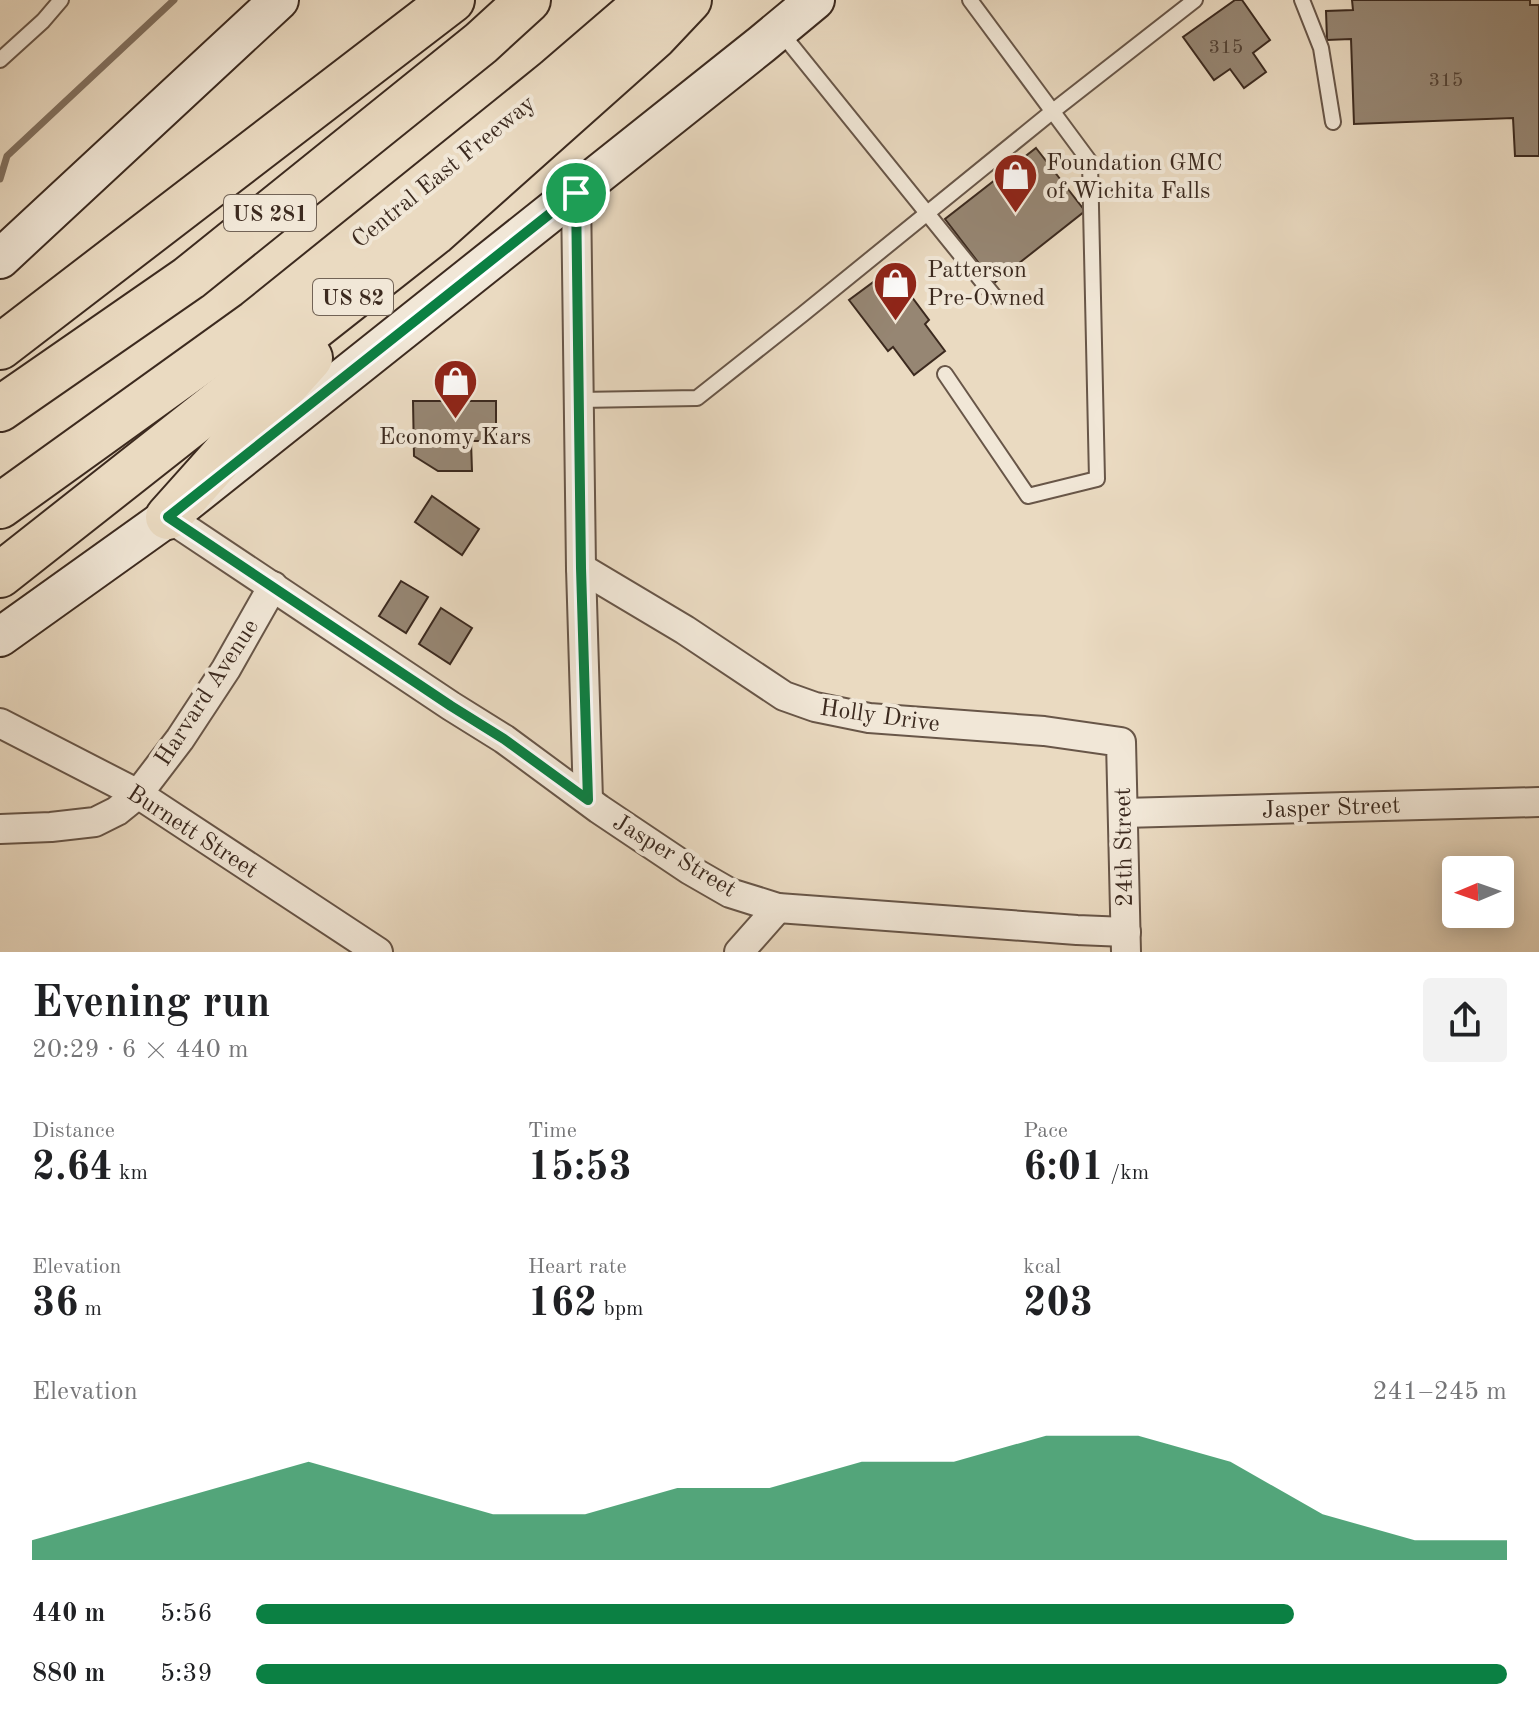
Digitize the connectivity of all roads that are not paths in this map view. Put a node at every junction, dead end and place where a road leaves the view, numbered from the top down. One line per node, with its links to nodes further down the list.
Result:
1 (61, 0): 12 (lane)
2 (279, 0): 18 (main road)
3 (452, 0): 20 (highway)
4 (528, 0): 23 (highway, US 281)
5 (649, 0): 24 (highway, Central East Freeway / US 281)
6 (689, 0): 17 (highway, US 82)
7 (815, 0): 11 (main road)
8 (970, 0): 13 (lane)
9 (1195, 0): 13 (lane)
10 (1302, 0): 14 (lane)
11 (779, 30): 15 (main road); 16 (lane)
12 (0, 60)
13 (1053, 111): 16 (lane); 21 (lane)
14 (1333, 122)
15 (576, 193): 22 (street); 25 (main road)
16 (927, 214): 19 (lane); 22 (lane)
17 (434, 233): 25 (highway); 27 (highway, US 82)
18 (0, 259)
19 (994, 296)
20 (0, 347)
21 (945, 374)
22 (579, 400): 26 (street)
23 (0, 409)
24 (0, 506)
25 (168, 517): 28 (street, Jasper Street); 29 (main road)
26 (581, 568): 31 (street, Holly Drive); 33 (street)
27 (0, 575)
28 (273, 586): 32 (street, Harvard Avenue); 33 (street, Jasper Street)
29 (0, 637)
30 (0, 723): 32 (street, Burnett Street)
31 (1121, 742): 35 (street, 24th Street)
32 (138, 794): 36 (street, Harvard Avenue); 39 (street, Burnett Street)
33 (588, 800): 37 (street, Jasper Street)
34 (1539, 802): 35 (street, Jasper Street)
35 (1123, 813): 38 (street, 24th Street)
36 (0, 829)
37 (778, 908): 38 (street, Jasper Street); 40 (street)
38 (1126, 942)
39 (378, 952)
40 (739, 952)

